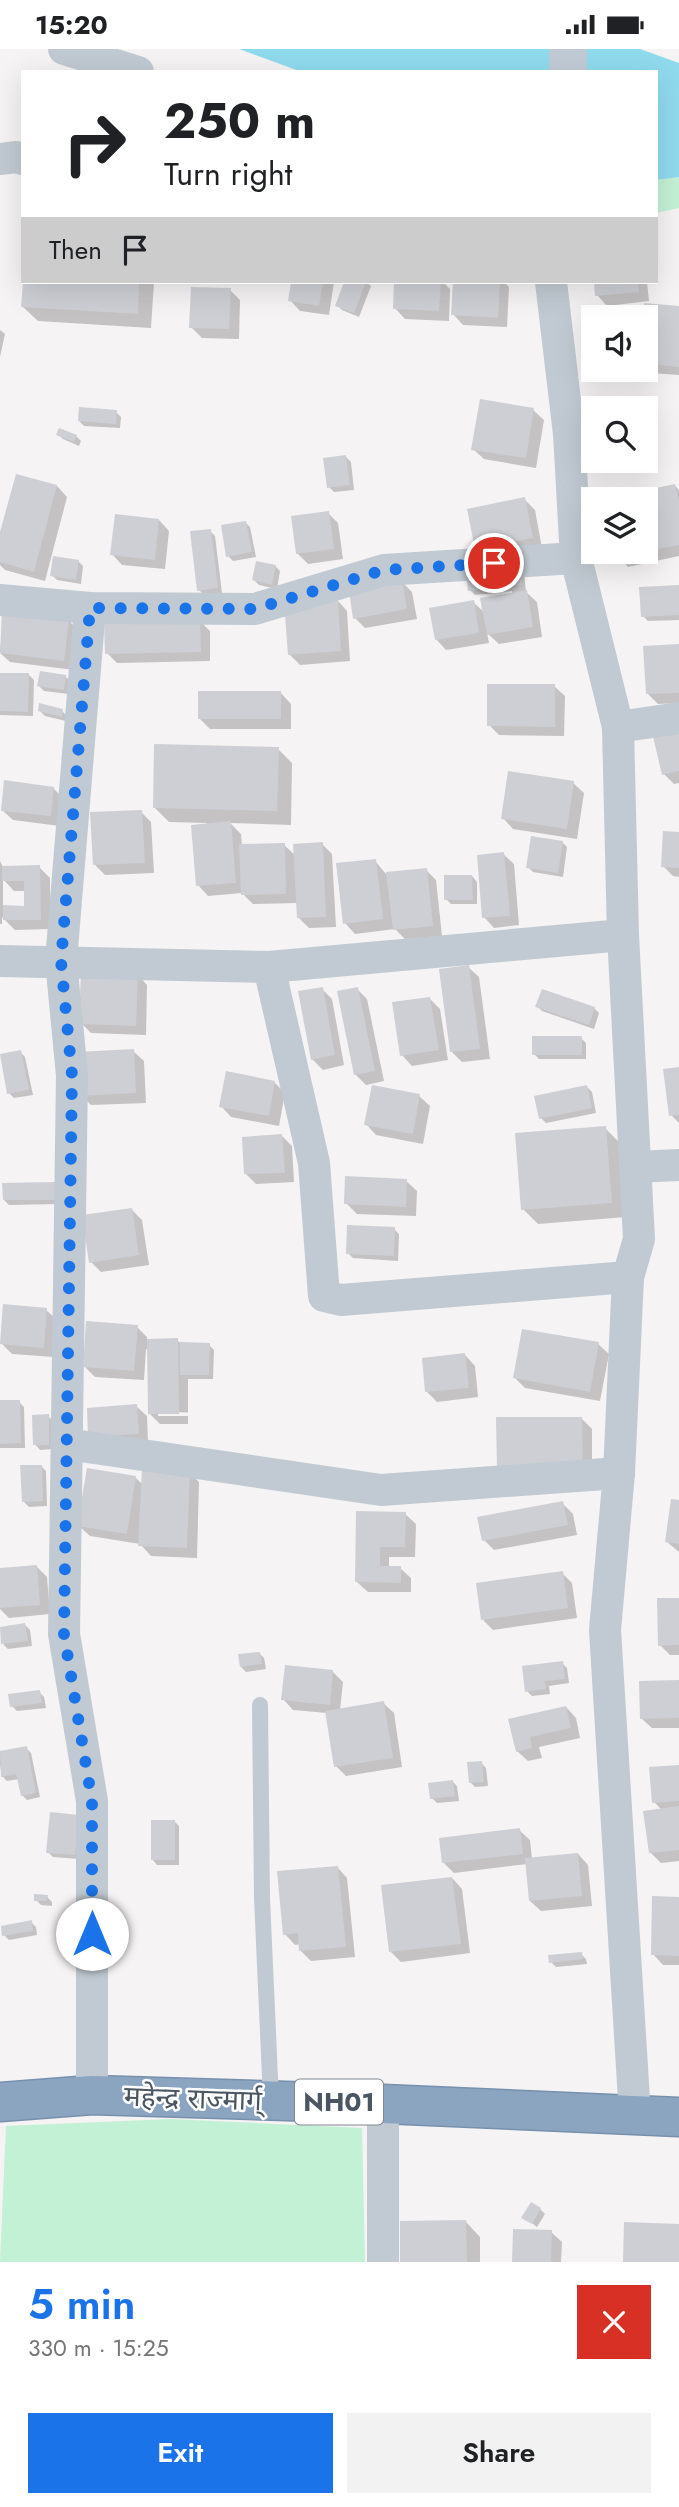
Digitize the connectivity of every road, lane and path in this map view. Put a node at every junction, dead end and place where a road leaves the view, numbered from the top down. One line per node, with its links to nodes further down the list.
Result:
1 (64, 49): 3 (street)
2 (568, 49): 4 (street)
3 (132, 70)
4 (568, 70)
5 (21, 158): 6 (street)
6 (0, 159)
7 (551, 284): 8 (street)
8 (576, 558): 10 (street); 12 (street)
9 (0, 600): 10 (street)
10 (90, 608): 15 (street)
11 (679, 717): 12 (street)
12 (618, 727): 13 (street)
13 (623, 935): 16 (street); 18 (street)
14 (0, 961): 15 (street)
15 (61, 961): 16 (street); 20 (street)
16 (269, 967): 19 (street)
17 (679, 1165): 18 (street)
18 (635, 1167): 19 (street)
19 (628, 1277): 21 (street)
20 (67, 1444): 21 (street); 23 (street)
21 (618, 1473): 27 (street)
22 (260, 1706): 24 (lane)
23 (92, 2095): 24 (highway, महेन्द्र राज्मार्ग् / NH01); 25 (highway, महेन्द्र राज्मार्ग् / NH01)
24 (271, 2100): 26 (highway, महेन्द्र राज्मार्ग् / NH01)
25 (0, 2102)
26 (383, 2104): 27 (highway, महेन्द्र राज्मार्ग् / NH01); 29 (street)
27 (635, 2116): 28 (highway, महेन्द्र राज्मार्ग् / NH01)
28 (679, 2117)
29 (383, 2262)

